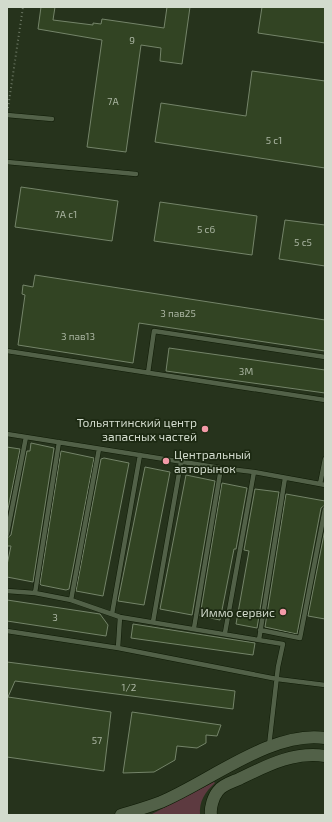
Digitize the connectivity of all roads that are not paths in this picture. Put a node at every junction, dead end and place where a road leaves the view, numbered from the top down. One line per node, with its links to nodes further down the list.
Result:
1 (7, 115): 2 (lane)
2 (52, 119)
3 (7, 162): 4 (lane)
4 (136, 174)
5 (7, 353): 7 (lane)
6 (325, 357): 7 (lane)
7 (148, 373): 8 (lane)
8 (325, 400)
9 (7, 434): 10 (lane)
10 (26, 437): 11 (lane); 21 (lane)
11 (59, 442): 12 (lane); 23 (lane)
12 (99, 449): 13 (lane); 24 (lane)
13 (140, 455): 15 (lane); 25 (lane)
14 (325, 460): 19 (lane)
15 (181, 462): 16 (lane); 27 (lane)
16 (221, 468): 17 (lane); 28 (lane)
17 (254, 472): 18 (lane); 31 (lane)
18 (285, 478): 19 (lane); 29 (lane)
19 (322, 485)
20 (325, 510): 29 (lane)
21 (7, 534)
22 (7, 591): 23 (lane)
23 (35, 593): 24 (lane)
24 (71, 600): 25 (lane)
25 (112, 614): 26 (lane)
26 (120, 617): 27 (lane); 33 (lane)
27 (153, 622): 28 (lane)
28 (194, 628): 31 (lane)
29 (260, 630): 32 (lane)
30 (7, 632): 33 (lane)
31 (225, 633): 32 (lane)
32 (259, 640): 34 (lane)
33 (118, 648): 34 (lane)
34 (277, 679): 35 (lane); 37 (lane)
35 (325, 685)
36 (325, 738): 37 (main road)
37 (269, 746): 39 (main road)
38 (325, 756): 40 (main road)
39 (120, 815)
40 (211, 815)

